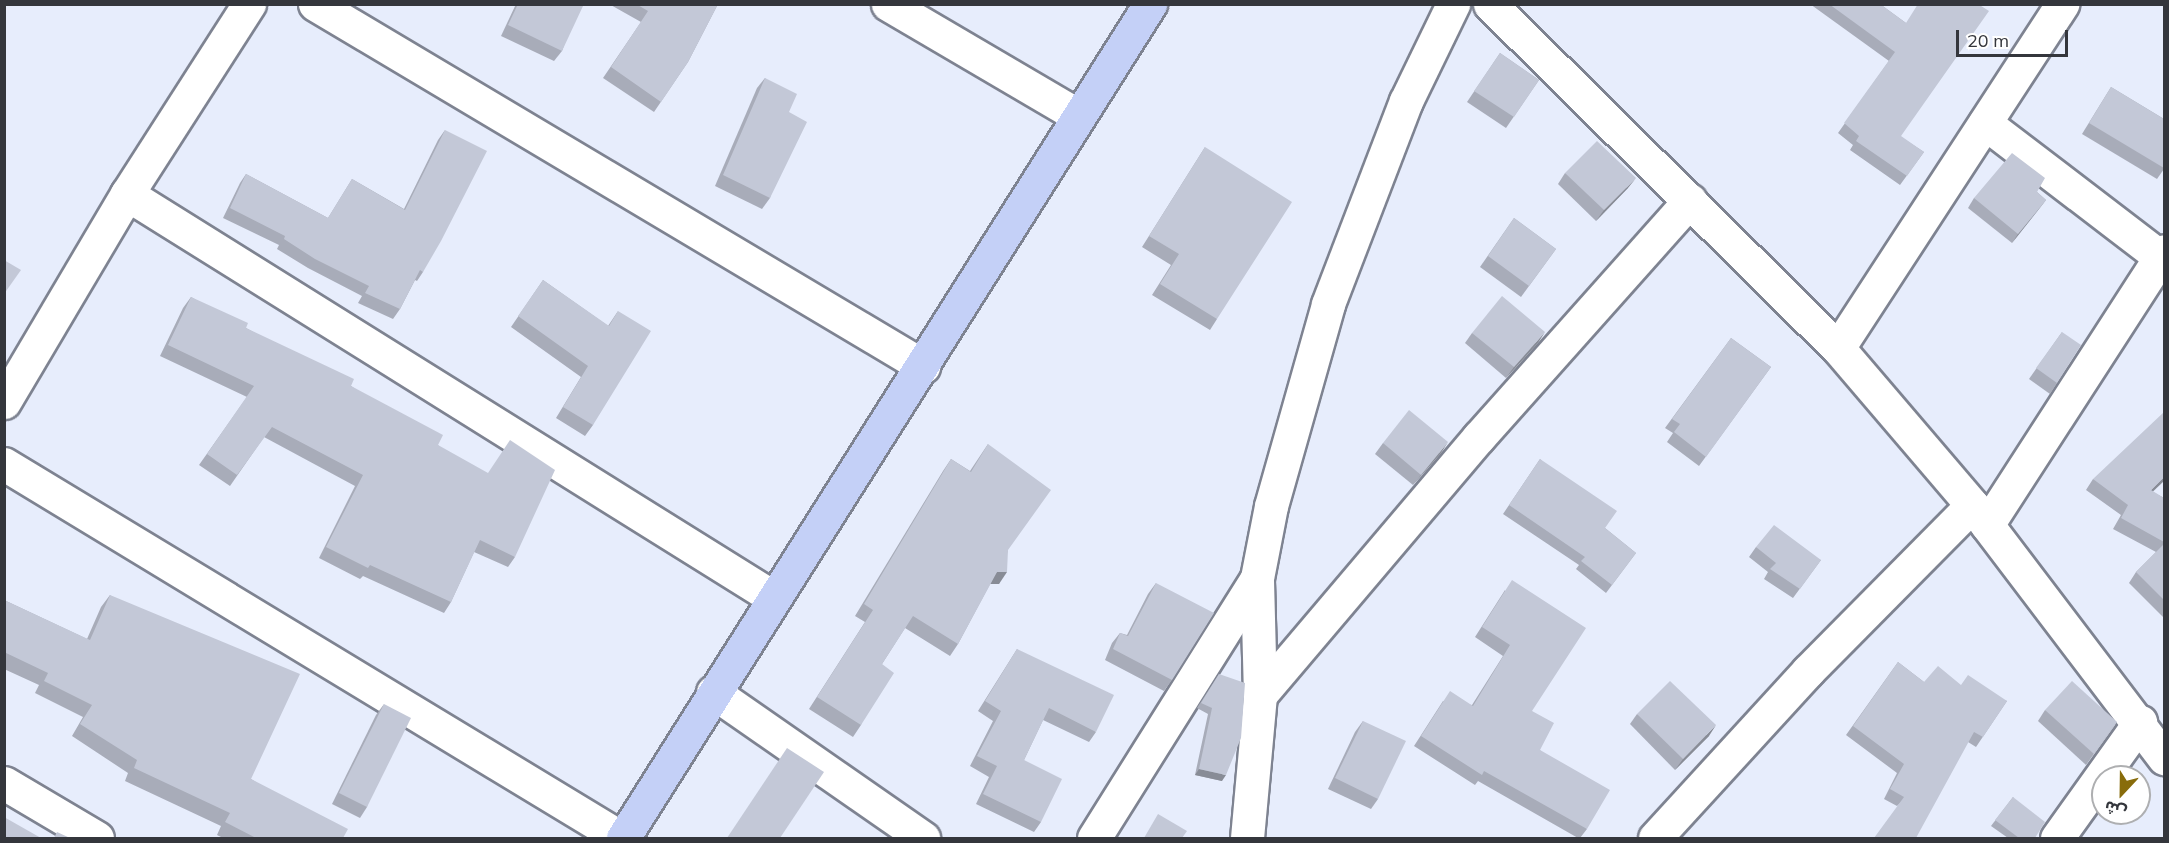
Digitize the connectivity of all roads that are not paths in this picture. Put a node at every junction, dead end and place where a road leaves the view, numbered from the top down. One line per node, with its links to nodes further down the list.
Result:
1 (249, 4): 10 (street)
2 (315, 4): 14 (street)
3 (888, 4): 8 (street)
4 (1150, 4): 8 (main road)
5 (1453, 4): 18 (street)
6 (1490, 4): 11 (street)
7 (2062, 4): 9 (street)
8 (1078, 116): 14 (main road)
9 (1985, 123): 12 (street); 13 (street)
10 (127, 194): 15 (street); 19 (street)
11 (1690, 200): 13 (street); 21 (street)
12 (2163, 256): 17 (street)
13 (1838, 348): 17 (street)
14 (922, 366): 19 (main road)
15 (4, 402)
16 (4, 464): 26 (street)
17 (1979, 515): 22 (street); 30 (street)
18 (1257, 578): 21 (street); 28 (street)
19 (774, 598): 20 (main road)
20 (713, 692): 26 (main road); 27 (street)
21 (1260, 695): 29 (street)
22 (2140, 722): 23 (street); 31 (street)
23 (2164, 758)
24 (4, 783): 25 (street)
25 (97, 838)
26 (622, 838)
27 (923, 838)
28 (1094, 838)
29 (1247, 838)
30 (1655, 838)
31 (2057, 838)

